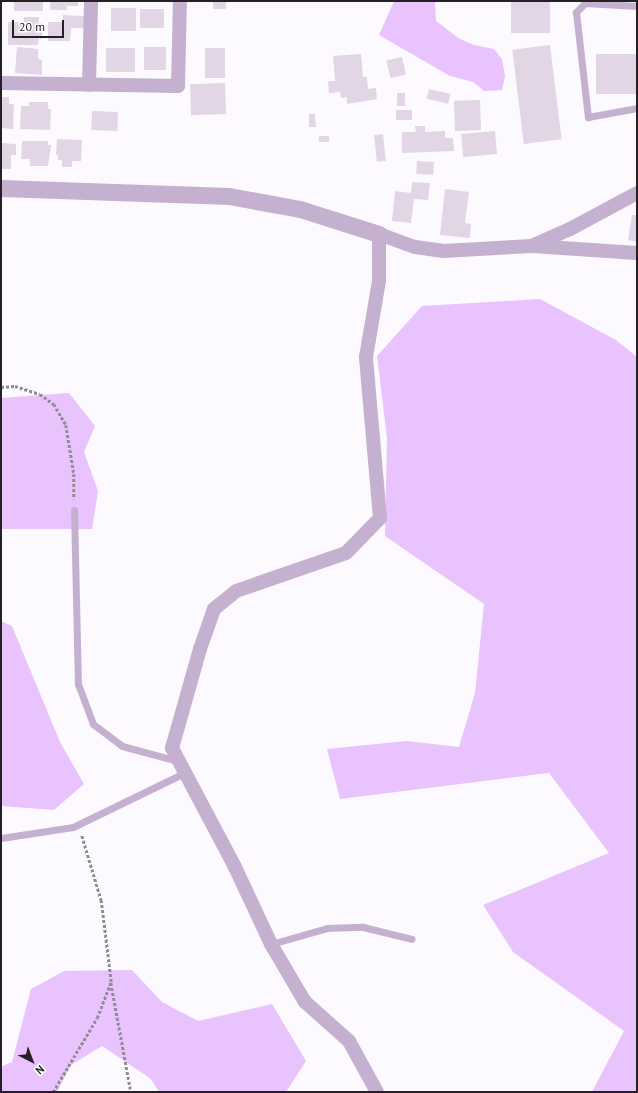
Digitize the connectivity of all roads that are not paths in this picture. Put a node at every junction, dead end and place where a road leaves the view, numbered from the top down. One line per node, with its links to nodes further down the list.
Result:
1 (91, 1): 5 (street)
2 (180, 1): 5 (street)
3 (637, 6): 6 (lane)
4 (1, 83): 5 (street)
5 (89, 85)
6 (637, 108)
7 (1, 188): 9 (street)
8 (637, 192): 10 (street)
9 (379, 234): 10 (street); 13 (street)
10 (532, 246): 11 (street)
11 (637, 253)
12 (74, 510): 13 (lane)
13 (181, 767): 14 (lane); 16 (street)
14 (1, 838)
15 (412, 939): 16 (lane)
16 (271, 944): 17 (street)
17 (377, 1092)

